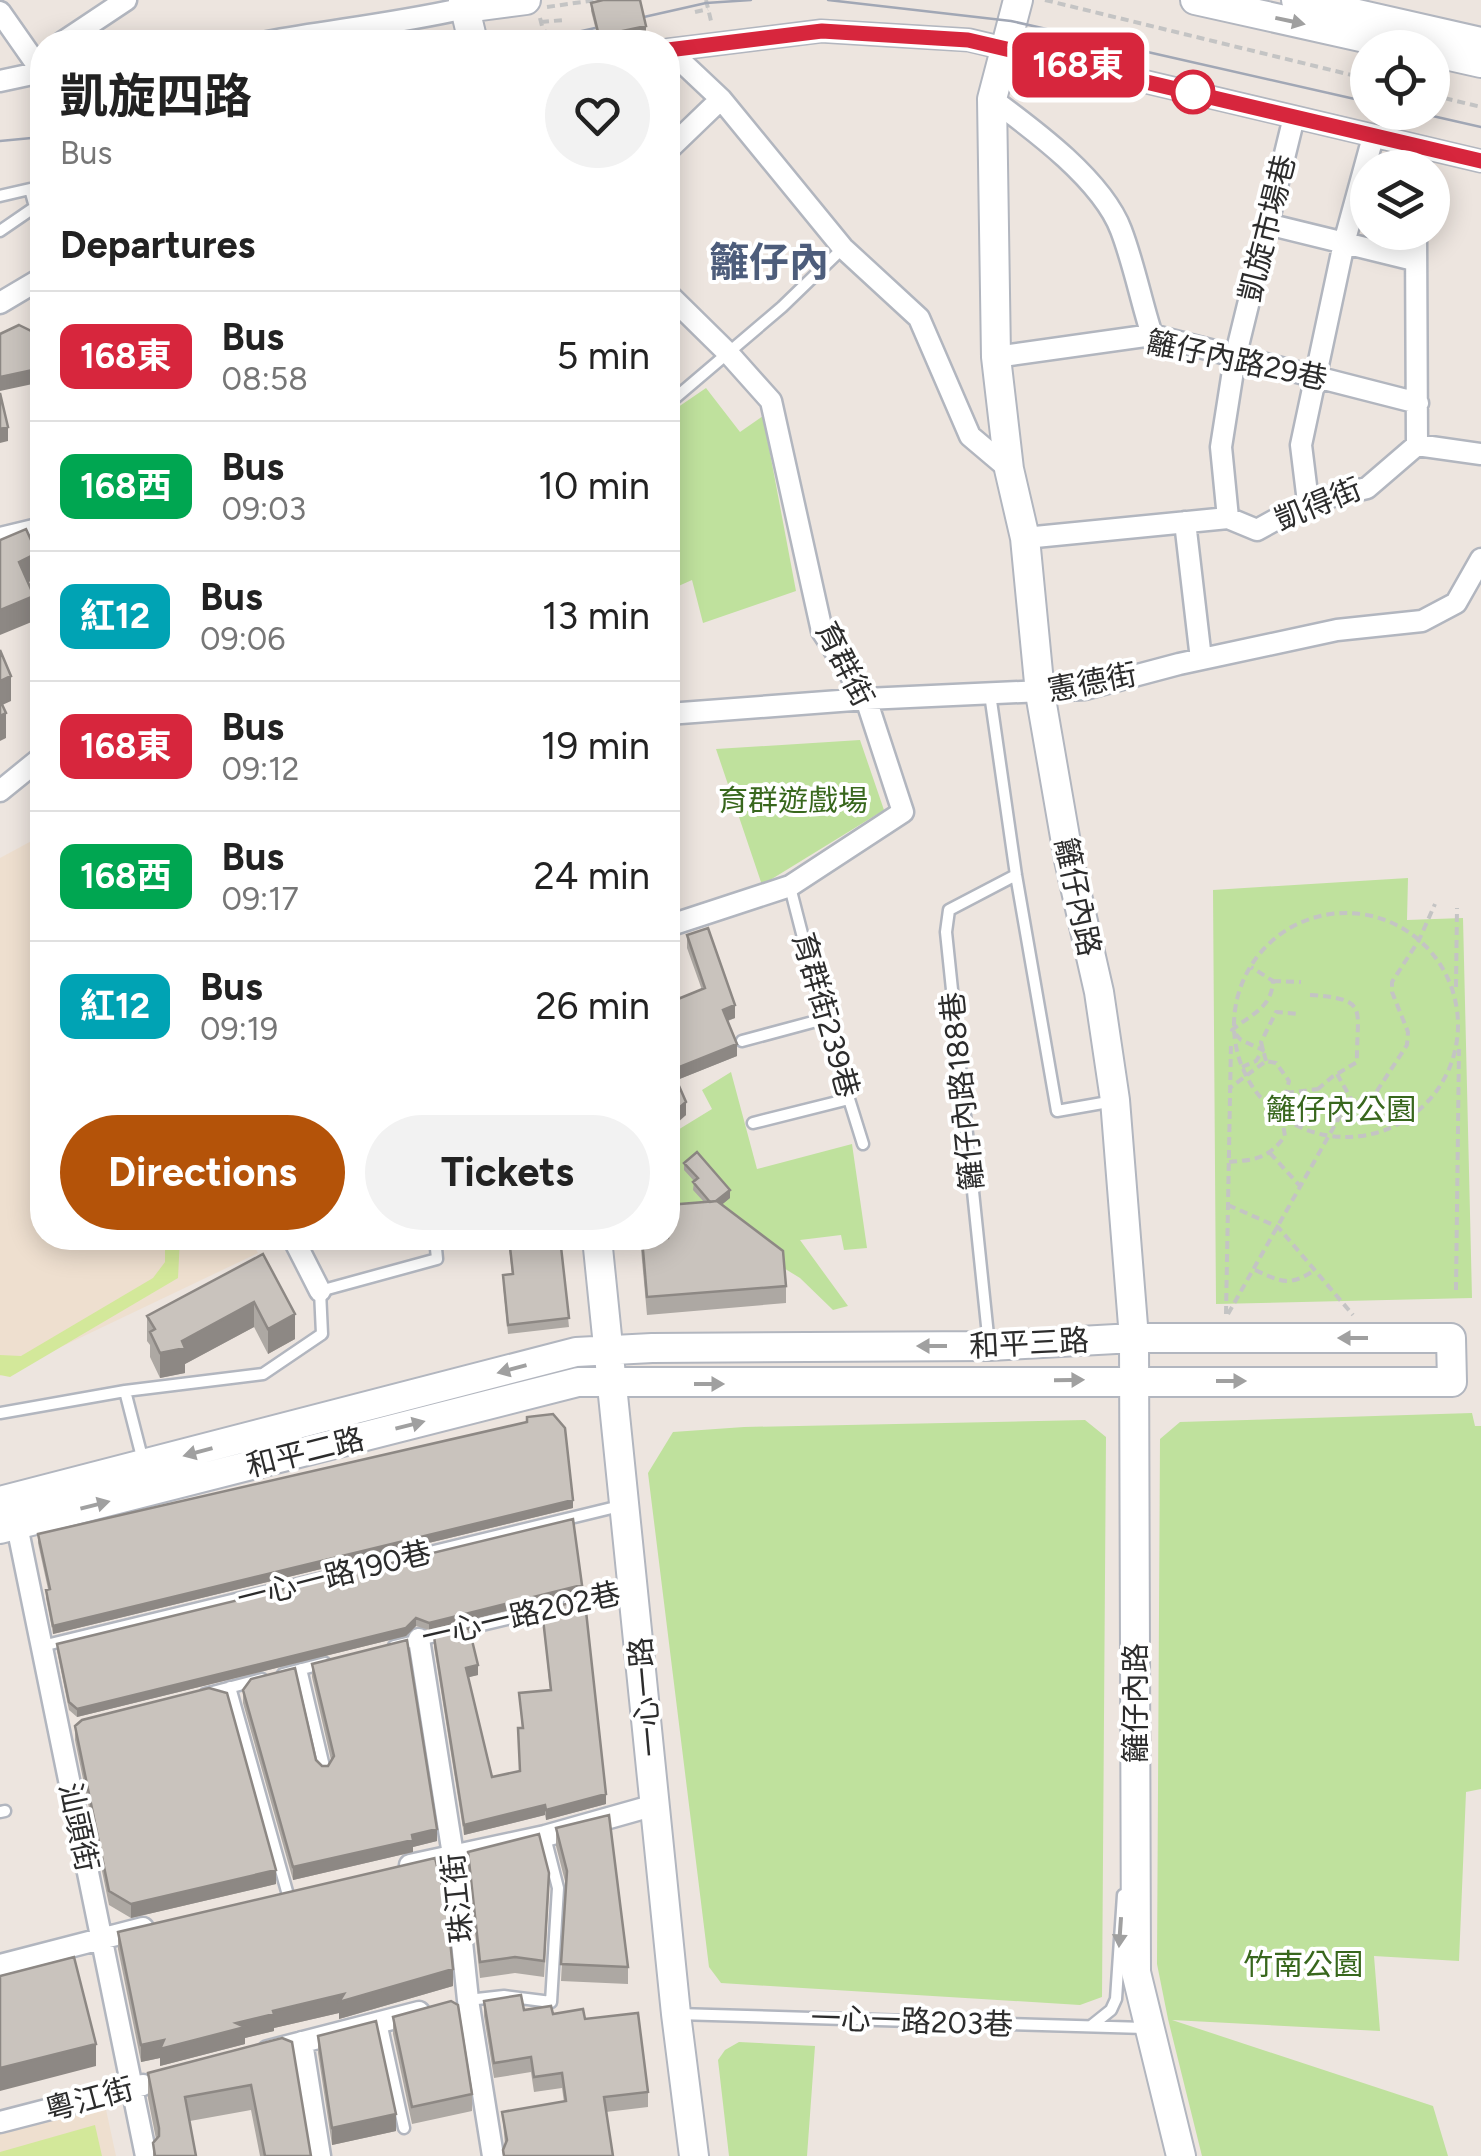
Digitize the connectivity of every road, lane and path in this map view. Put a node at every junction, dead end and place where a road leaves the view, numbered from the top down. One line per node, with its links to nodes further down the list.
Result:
1 (126, 0): 13 (street)
2 (706, 0): 9 (path)
3 (1018, 0): 19 (street, 籬仔內路)
4 (1045, 0): 26 (path)
5 (1195, 0): 16 (street, one-way to 16)
6 (1296, 0): 17 (street)
7 (468, 2): 8 (street); 14 (street); 15 (street)
8 (535, 10): 12 (path)
9 (708, 10): 11 (path); 18 (path)
10 (0, 12): 21 (street)
11 (695, 12)
12 (564, 20)
13 (82, 30)
14 (348, 30)
15 (472, 30)
16 (1350, 35)
17 (1481, 42)
18 (716, 44): 19 (street); 20 (street)
19 (1006, 47): 28 (street, 籬仔內路); 32 (street)
20 (680, 48)
21 (30, 52)
22 (1450, 56): 24 (street)
23 (680, 61): 29 (street)
24 (1481, 63)
25 (30, 70): 27 (street)
26 (1350, 75)
27 (0, 81)
28 (992, 98): 50 (street); 52 (street, 籬仔內路)
29 (721, 99): 34 (street); 44 (street)
30 (1450, 99): 31 (path)
31 (1481, 106)
32 (1294, 117): 33 (street); 41 (street, 凱旋市場巷)
33 (1374, 137): 35 (street); 43 (street)
34 (680, 138)
35 (1404, 150)
36 (1450, 159): 37 (street)
37 (1481, 161)
38 (30, 189): 39 (lane)
39 (0, 196)
40 (30, 210): 42 (lane)
41 (1267, 224): 43 (street); 53 (street, 凱旋市場巷)
42 (0, 230)
43 (1344, 243): 46 (street); 54 (street)
44 (842, 248): 51 (lane); 59 (street)
45 (1415, 250): 46 (street)
46 (1414, 260): 56 (street)
47 (30, 292): 48 (street)
48 (0, 303)
49 (680, 306): 51 (street, 育群街)
50 (1152, 335): 52 (street, 籬仔內路29巷); 53 (street, 籬仔內路29巷)
51 (729, 354): 55 (lane); 70 (street, 育群街)
52 (996, 358): 59 (street, 籬仔內路)
53 (1235, 358): 54 (street, 籬仔內路29巷); 61 (street, 凱旋市場巷)
54 (1317, 377): 56 (street, 籬仔內路29巷); 60 (street)
55 (680, 394)
56 (1418, 403): 57 (street)
57 (1417, 445): 58 (street); 60 (street, 凱得街)
58 (1481, 454)
59 (1009, 469): 65 (street, 籬仔內路)
60 (1308, 502): 61 (street, 凱得街)
61 (1228, 518): 62 (street, 凱得街)
62 (1185, 522): 65 (street, 凱得街); 67 (street)
63 (30, 531): 64 (street)
64 (0, 538)
65 (1025, 538): 68 (street, 籬仔內路)
66 (1481, 558): 67 (street, 憲德街)
67 (1200, 659): 68 (street, 憲德街)
68 (1040, 693): 69 (street, 憲德街); 101 (street, 籬仔內路)
69 (990, 694): 70 (street, 憲德街); 74 (lane)
70 (866, 698): 71 (street, 憲德街); 75 (street, 育群街)
71 (680, 707)
72 (30, 770): 73 (street)
73 (0, 791)
74 (1016, 875): 101 (lane); 122 (lane, 籬仔內路188巷)
75 (790, 886): 78 (street, 育群街); 88 (lane, 育群街239巷)
76 (1435, 904): 79 (path)
77 (1456, 908): 83 (path)
78 (680, 922)
79 (1420, 940): 80 (path); 83 (path); 102 (path)
80 (1252, 967): 81 (path); 89 (path)
81 (1273, 981): 82 (path); 85 (path)
82 (1301, 982)
83 (1456, 992): 90 (path)
84 (1310, 995): 95 (path)
85 (1266, 1005): 86 (path); 89 (path)
86 (1276, 1012): 87 (path); 92 (path)
87 (1299, 1014)
88 (824, 1019): 91 (lane); 100 (lane, 育群街239巷)
89 (1232, 1033): 92 (path); 94 (path); 97 (path)
90 (1459, 1039): 106 (path); 118 (path)
91 (742, 1041)
92 (1264, 1050): 93 (path); 94 (path)
93 (1266, 1061): 96 (path); 99 (path)
94 (1242, 1067): 96 (path)
95 (1337, 1074): 98 (path); 102 (path)
96 (1246, 1076): 97 (path); 103 (path)
97 (1230, 1087): 109 (path)
98 (1318, 1089): 99 (path); 104 (path)
99 (1286, 1093): 103 (path)
100 (849, 1099): 105 (lane); 107 (lane, 育群街239巷)
101 (1115, 1100): 121 (street, 籬仔內路)
102 (1354, 1104): 104 (path)
103 (1282, 1120): 106 (path); 108 (path)
104 (1337, 1122): 106 (path)
105 (753, 1123)
106 (1328, 1137): 110 (path)
107 (863, 1144)
108 (1270, 1153): 109 (path); 110 (path)
109 (1229, 1162): 111 (path)
110 (1300, 1186): 112 (path)
111 (1228, 1206): 112 (path); 116 (path)
112 (1278, 1226): 116 (path); 117 (path)
113 (299, 1250): 119 (street)
114 (437, 1250): 119 (lane)
115 (598, 1250): 123 (street, 一心一路)
116 (1253, 1270): 117 (path)
117 (1314, 1270): 120 (path)
118 (1456, 1290)
119 (320, 1291): 126 (lane)
120 (1352, 1315)
121 (1134, 1338): 122 (street, 和平三路); 124 (street, 籬仔內路); 124 (street, 和平三路, one-way to 121)
122 (988, 1346): 123 (street, 和平三路, one-way to 123)
123 (607, 1350): 125 (street, 一心一路); 128 (street, 和平二路, one-way to 128)
124 (1133, 1381): 125 (street, 和平三路, one-way to 124); 140 (street, 籬仔內路)
125 (612, 1383): 128 (street, 和平二路, one-way to 125); 129 (street, 一心一路)
126 (125, 1391): 127 (lane); 128 (lane)
127 (0, 1413)
128 (148, 1478): 130 (street, 和平二路)
129 (626, 1504): 131 (street, 一心一路); 133 (lane, 一心一路190巷)
130 (7, 1513): 133 (street, 汕頭街)
131 (634, 1588): 132 (lane, 一心一路202巷); 141 (street, 一心一路)
132 (419, 1640): 134 (lane, 一心一路202巷); 143 (street, 珠江街)
133 (42, 1646): 147 (street, 汕頭街)
134 (385, 1648)
135 (335, 1661): 136 (lane)
136 (301, 1669): 137 (lane); 139 (lane)
137 (230, 1687): 138 (lane); 145 (lane)
138 (192, 1697)
139 (325, 1771)
140 (1136, 1800): 152 (lane, 籬仔內路, one-way to 152); 153 (street, 籬仔內路)
141 (655, 1804): 142 (street); 150 (street, 一心一路)
142 (545, 1836): 143 (street); 149 (lane)
143 (453, 1855): 144 (street); 149 (street, 珠江街)
144 (398, 1868)
145 (288, 1895)
146 (157, 1925): 147 (street)
147 (101, 1938): 148 (street); 157 (street, 汕頭街)
148 (0, 1965)
149 (450, 2004): 151 (street); 162 (street, 珠江街)
150 (676, 2014): 152 (lane, 一心一路203巷); 163 (street, 一心一路)
151 (380, 2020): 154 (street); 159 (lane)
152 (1092, 2026): 153 (lane, 一心一路203巷)
153 (1149, 2029): 164 (street, 籬仔內路)
154 (302, 2042): 155 (street); 161 (street)
155 (245, 2057)
156 (170, 2078): 157 (street, 粵江街)
157 (132, 2088): 158 (street, 粵江街); 160 (street, 汕頭街)
158 (0, 2122)
159 (404, 2128)
160 (146, 2156)
161 (320, 2156)
162 (493, 2156)
163 (694, 2156)
164 (1181, 2156)

